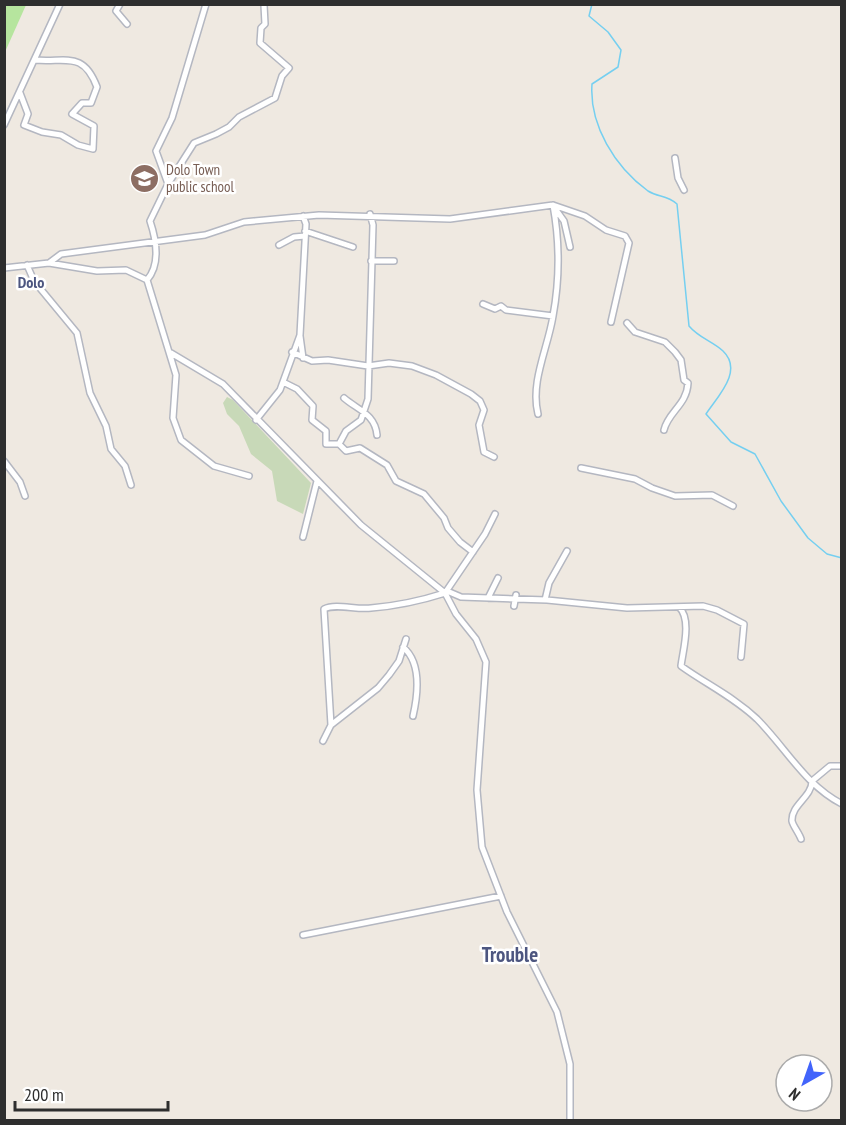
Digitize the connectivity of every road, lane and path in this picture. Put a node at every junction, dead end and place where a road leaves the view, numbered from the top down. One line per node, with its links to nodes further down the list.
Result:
1 (60, 4): 6 (street)
2 (120, 4): 5 (street)
3 (206, 4): 10 (street)
4 (264, 5): 10 (street)
5 (127, 24)
6 (35, 60): 7 (street); 7 (street)
7 (20, 93): 8 (street)
8 (4, 126)
9 (675, 158): 11 (street)
10 (168, 184): 16 (street)
11 (684, 190)
12 (553, 206): 13 (street); 19 (street); 27 (street); 28 (street)
13 (370, 214): 14 (street); 20 (street)
14 (303, 216): 15 (street); 16 (street)
15 (305, 233): 17 (street); 18 (street); 30 (street)
16 (157, 242): 22 (street); 25 (street)
17 (279, 245)
18 (353, 247)
19 (570, 248)
20 (371, 261): 21 (street); 34 (street)
21 (394, 261)
22 (49, 263): 23 (street); 25 (street)
23 (27, 265): 24 (street); 48 (street)
24 (4, 268)
25 (147, 280): 32 (street)
26 (483, 304): 27 (street)
27 (553, 316): 38 (street)
28 (611, 322)
29 (627, 323): 40 (street)
30 (300, 335): 31 (street); 33 (street)
31 (292, 352): 33 (street); 35 (street)
32 (171, 353): 39 (street); 46 (street)
33 (303, 358): 34 (street)
34 (368, 366): 37 (street); 43 (street)
35 (283, 382): 39 (street); 42 (street)
36 (344, 398): 37 (street)
37 (364, 410): 41 (street); 42 (street)
38 (538, 414)
39 (256, 420): 47 (street)
40 (664, 430)
41 (377, 435)
42 (339, 444): 54 (street)
43 (494, 457)
44 (4, 461): 49 (street)
45 (581, 468): 50 (street)
46 (249, 476)
47 (317, 481): 52 (street); 56 (street)
48 (131, 485)
49 (25, 496)
50 (733, 506)
51 (495, 514): 54 (street)
52 (303, 537)
53 (567, 551): 58 (street)
54 (473, 552): 56 (street)
55 (498, 578): 57 (street)
56 (446, 592): 57 (street); 64 (street); 70 (street)
57 (488, 598): 58 (street)
58 (545, 600): 59 (street)
59 (679, 607): 62 (street); 67 (street)
60 (406, 639): 61 (street)
61 (403, 647): 63 (street); 64 (street)
62 (741, 657)
63 (413, 716)
64 (331, 725): 65 (street)
65 (323, 741)
66 (842, 766): 67 (street)
67 (812, 781): 68 (street); 69 (street)
68 (842, 804)
69 (801, 839)
70 (501, 896): 71 (street); 72 (street)
71 (303, 935)
72 (570, 1120)

